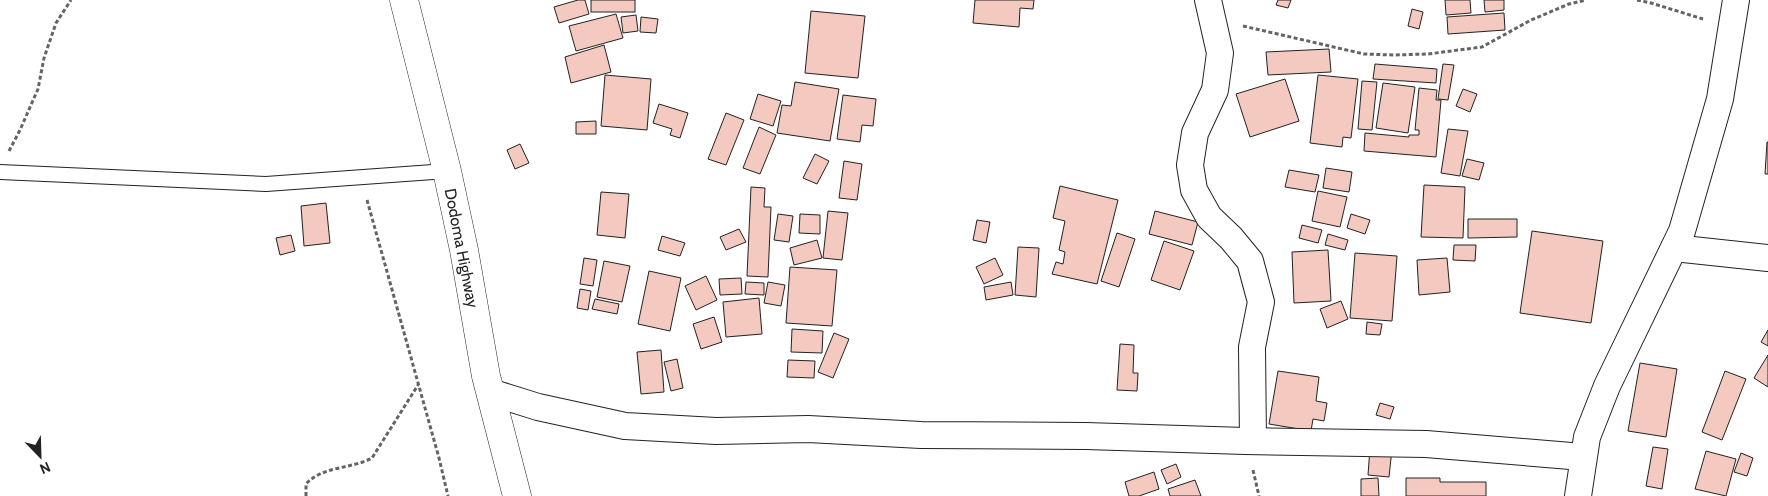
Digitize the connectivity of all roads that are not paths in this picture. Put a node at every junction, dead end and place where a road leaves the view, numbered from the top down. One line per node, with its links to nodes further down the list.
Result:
1 (404, 0): 4 (highway, Dodoma Highway)
2 (1736, 0): 6 (street)
3 (1210, 10): 9 (street)
4 (447, 171): 5 (lane); 8 (highway, Dodoma Highway)
5 (0, 172)
6 (1674, 248): 7 (street); 10 (street)
7 (1768, 258)
8 (490, 392): 9 (street); 11 (highway, Dodoma Highway)
9 (1253, 441): 10 (street)
10 (1583, 457): 12 (street)
11 (517, 496)
12 (1578, 496)

